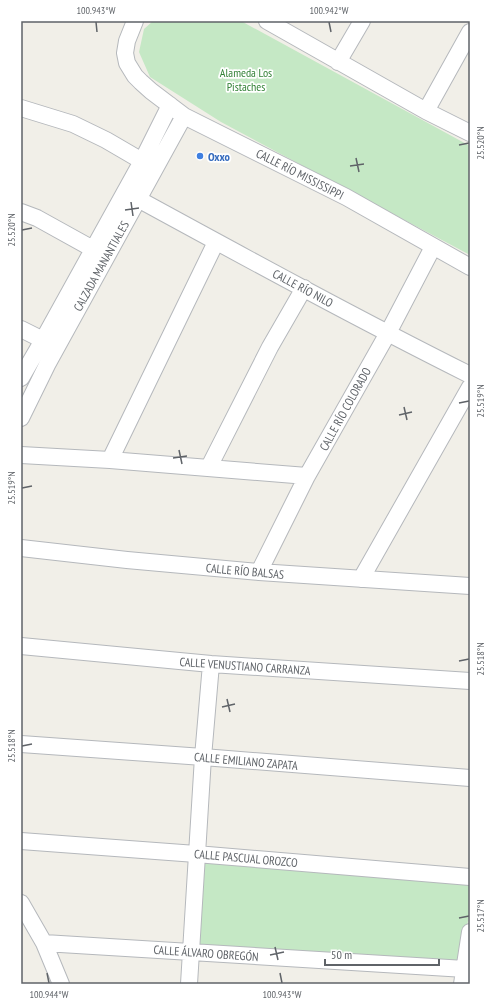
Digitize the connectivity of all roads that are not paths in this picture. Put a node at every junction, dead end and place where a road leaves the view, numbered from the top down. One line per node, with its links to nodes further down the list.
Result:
1 (135, 21): 6 (street, CALLE RÍO MISSISSIPPI)
2 (267, 21): 5 (street)
3 (362, 21): 5 (street)
4 (470, 32): 8 (street)
5 (338, 62): 8 (street)
6 (170, 105): 9 (street, CALLE RÍO MISSISSIPPI); 11 (street, CALZADA MANANTIALES)
7 (21, 108): 11 (street)
8 (426, 111): 10 (street)
9 (184, 116): 12 (street, CALZADA MANANTIALES); 15 (street, CALLE RÍO MISSISSIPPI)
10 (470, 133)
11 (142, 160): 16 (street, CALZADA MANANTIALES)
12 (138, 199): 14 (street, CALLE RÍO NILO); 25 (street, CALZADA MANANTIALES)
13 (21, 212): 16 (street)
14 (216, 242): 18 (street, CALLE RÍO NILO); 27 (street)
15 (433, 247): 17 (street, CALLE RÍO MISSISSIPPI); 20 (street, CALLE RÍO COLORADO)
16 (93, 249): 21 (street, CALZADA MANANTIALES)
17 (470, 267)
18 (304, 288): 20 (street, CALLE RÍO NILO); 28 (street)
19 (21, 329): 21 (street)
20 (388, 333): 22 (street, CALLE RÍO NILO); 29 (street, CALLE RÍO COLORADO)
21 (43, 340): 23 (street, CALZADA MANANTIALES)
22 (470, 375)
23 (21, 378)
24 (470, 387): 32 (street)
25 (21, 418)
26 (21, 455): 27 (street)
27 (110, 460): 28 (street)
28 (209, 467): 29 (street)
29 (307, 476): 31 (street, CALLE RÍO COLORADO)
30 (21, 548): 31 (street, CALLE RÍO BALSAS)
31 (259, 572): 32 (street, CALLE RÍO BALSAS)
32 (361, 579): 33 (street, CALLE RÍO BALSAS)
33 (470, 586)
34 (21, 646): 35 (street, CALLE VENUSTIANO CARRANZA)
35 (211, 664): 36 (street, CALLE VENUSTIANO CARRANZA); 38 (street)
36 (470, 681)
37 (21, 744): 38 (street, CALLE EMILIANO ZAPATA)
38 (203, 757): 39 (street, CALLE EMILIANO ZAPATA); 41 (street)
39 (470, 778)
40 (21, 841): 41 (street, CALLE PASCUAL OROZCO)
41 (196, 854): 42 (street, CALLE PASCUAL OROZCO); 46 (street)
42 (470, 877)
43 (21, 903): 45 (street)
44 (470, 932): 47 (street)
45 (44, 943): 46 (street, CALLE ÁLVARO OBREGÓN); 48 (street)
46 (190, 952): 47 (street, CALLE ÁLVARO OBREGÓN); 49 (street)
47 (464, 977)
48 (61, 984)
49 (188, 984)

